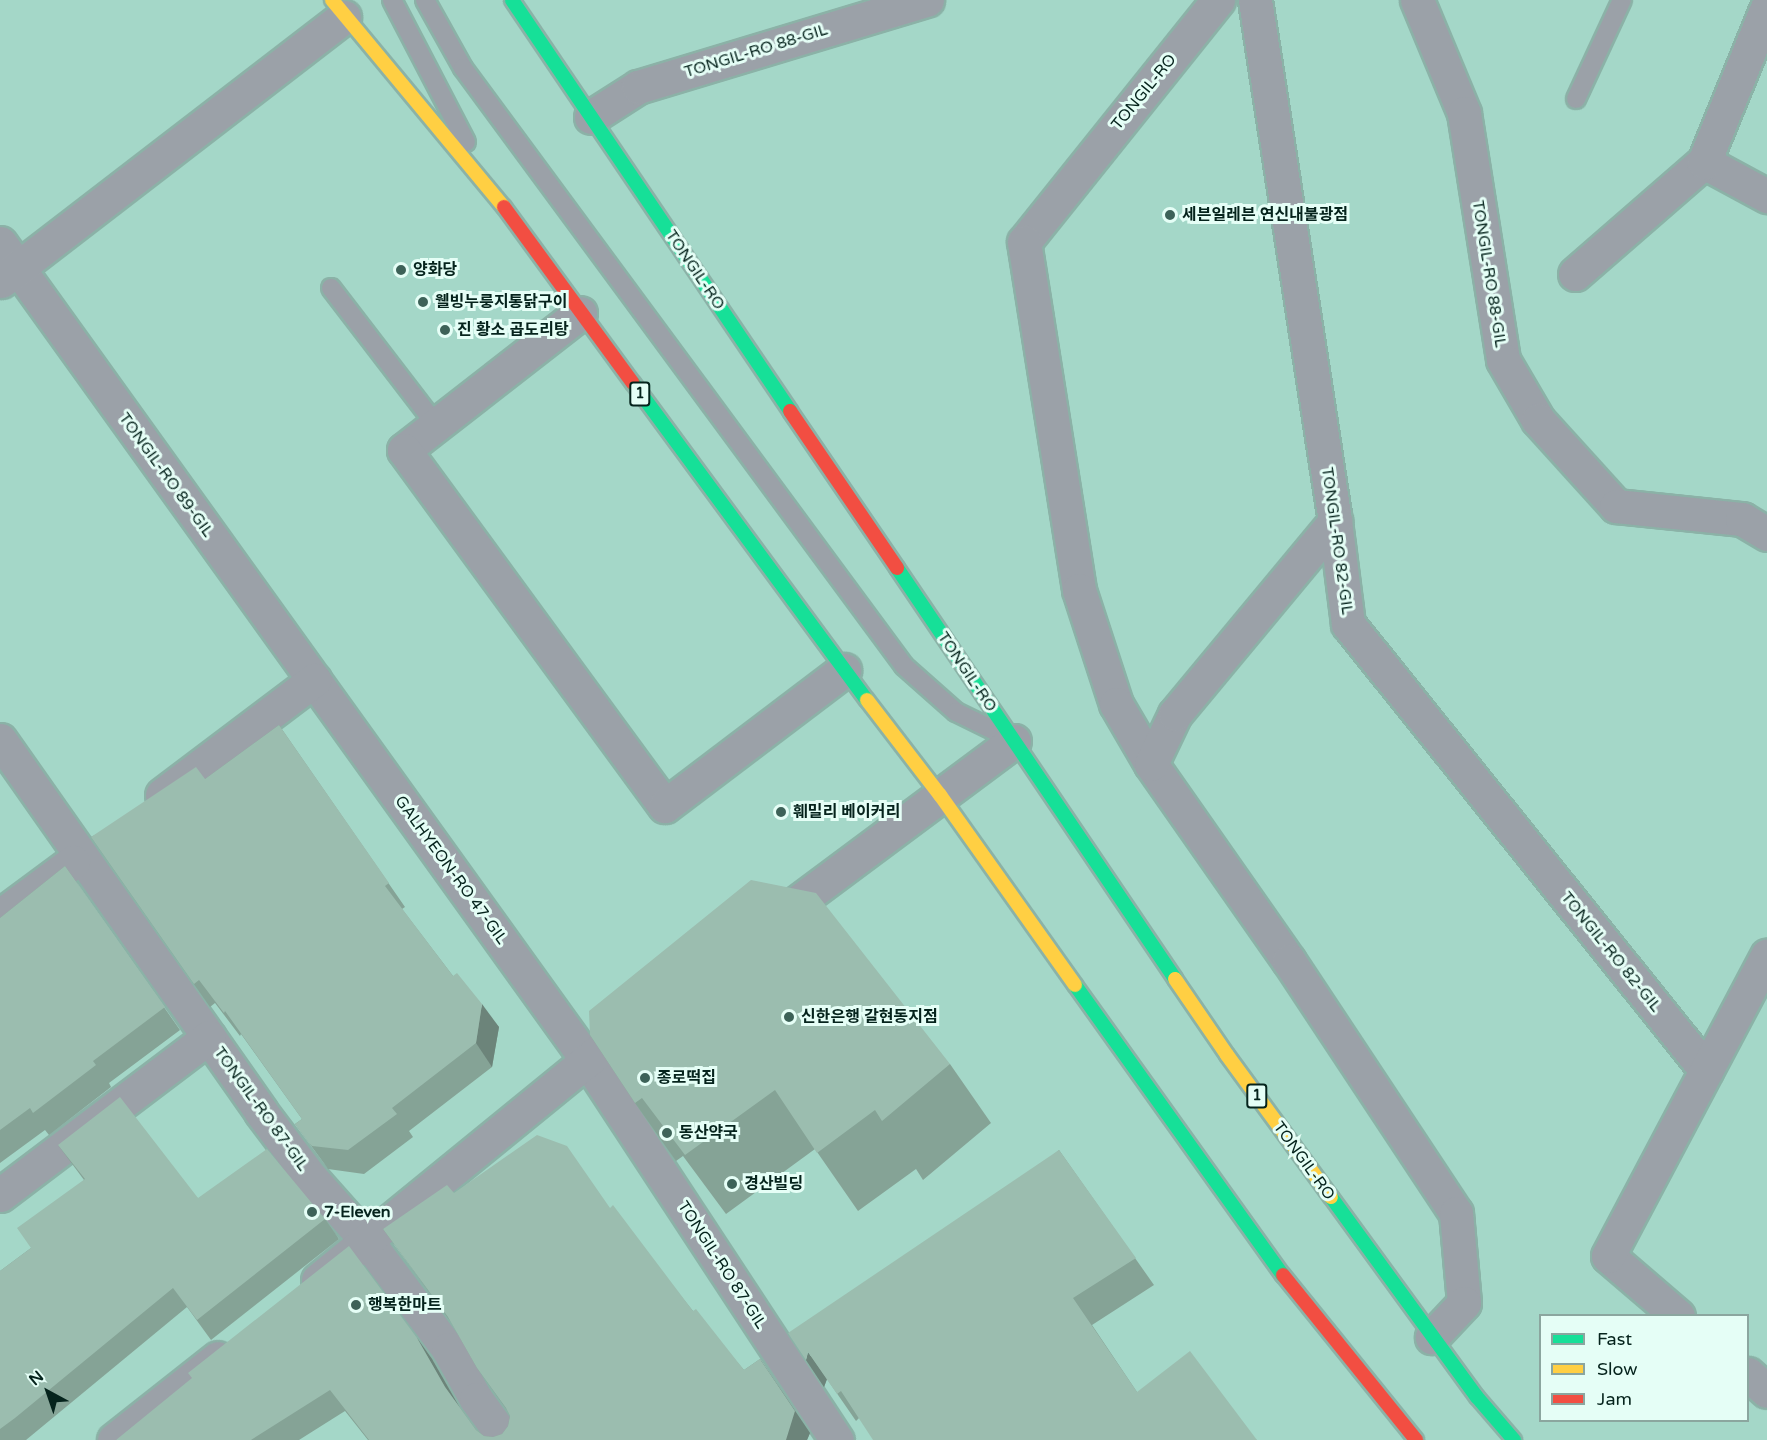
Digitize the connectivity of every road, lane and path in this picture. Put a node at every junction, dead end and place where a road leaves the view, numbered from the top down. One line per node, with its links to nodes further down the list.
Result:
1 (392, 0): 14 (lane)
2 (425, 0): 26 (lane)
3 (512, 0): 12 (main road, TONGIL-RO / 1)
4 (927, 0): 12 (street, TONGIL-RO 88-GIL)
5 (1218, 0): 27 (street, TONGIL-RO)
6 (1255, 0): 21 (street, TONGIL-RO 82-GIL)
7 (1417, 0): 22 (street, TONGIL-RO 88-GIL)
8 (1622, 0): 11 (lane)
9 (338, 8): 14 (main road, 1); 16 (street, TONGIL-RO 89-GIL)
10 (1767, 8): 13 (street)
11 (1576, 99)
12 (591, 117): 26 (main road, TONGIL-RO / 1)
13 (1704, 162): 15 (street); 17 (street)
14 (486, 182): 19 (main road, 1)
15 (1767, 196)
16 (6, 265): 24 (street, TONGIL-RO 89-GIL)
17 (1575, 274)
18 (331, 288): 20 (lane)
19 (580, 313): 20 (street); 23 (main road, 1)
20 (437, 426): 23 (street)
21 (1335, 521): 27 (street); 38 (street, TONGIL-RO 82-GIL)
22 (1767, 534)
23 (844, 670): 28 (main road, 1)
24 (315, 680): 29 (street); 37 (street, GALHYEON-RO 47-GIL)
25 (0, 740): 31 (street)
26 (1014, 741): 28 (street); 44 (main road, TONGIL-RO / 1)
27 (1151, 764): 44 (street, TONGIL-RO)
28 (940, 795): 33 (street); 50 (main road, 1)
29 (137, 814)
30 (109, 835): 31 (street)
31 (81, 856): 32 (street); 36 (street)
32 (0, 916)
33 (749, 938)
34 (1767, 956): 38 (street)
35 (625, 1031): 37 (street)
36 (209, 1037): 39 (street, TONGIL-RO 87-GIL); 40 (street, TONGIL-RO 87-GIL)
37 (587, 1060): 40 (street); 49 (street, TONGIL-RO 87-GIL)
38 (1706, 1070): 42 (street)
39 (0, 1195)
40 (367, 1241): 41 (street); 47 (street, TONGIL-RO 87-GIL)
41 (292, 1300)
42 (1676, 1314)
43 (245, 1337): 48 (street)
44 (1432, 1337): 51 (main road, TONGIL-RO / 1)
45 (1749, 1375): 46 (street)
46 (1767, 1391)
47 (504, 1439)
48 (114, 1440)
49 (837, 1440)
50 (1416, 1440)
51 (1514, 1440)

